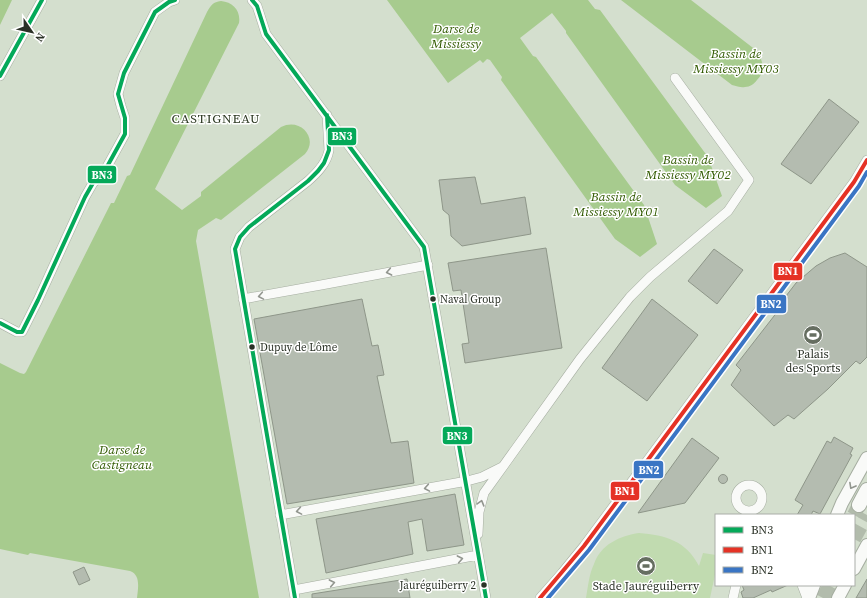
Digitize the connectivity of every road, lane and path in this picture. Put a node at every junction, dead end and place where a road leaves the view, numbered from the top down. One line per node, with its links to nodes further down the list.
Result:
1 (42, 0): 4 (street)
2 (175, 0): 10 (street)
3 (252, 0): 6 (street)
4 (0, 76)
5 (675, 78): 12 (street)
6 (327, 115): 8 (street); 9 (street)
7 (867, 160): 27 (street)
8 (428, 265): 9 (street, one-way to 9); 13 (street)
9 (243, 299): 17 (street)
10 (0, 323)
11 (867, 458): 16 (main road, one-way to 16)
12 (504, 466): 13 (street); 19 (street, one-way to 12)
13 (465, 482): 17 (street, one-way to 17); 19 (street)
14 (867, 490): 15 (highway)
15 (859, 505)
16 (837, 514)
17 (280, 515): 25 (street)
18 (867, 546): 20 (main road)
19 (478, 556): 25 (street, one-way to 19); 26 (street)
20 (855, 567)
21 (736, 586): 28 (street)
22 (802, 586): 29 (street)
23 (814, 586): 29 (main road)
24 (844, 586): 30 (main road)
25 (294, 594)
26 (486, 598)
27 (540, 598)
28 (733, 598)
29 (808, 598)
30 (838, 598)

